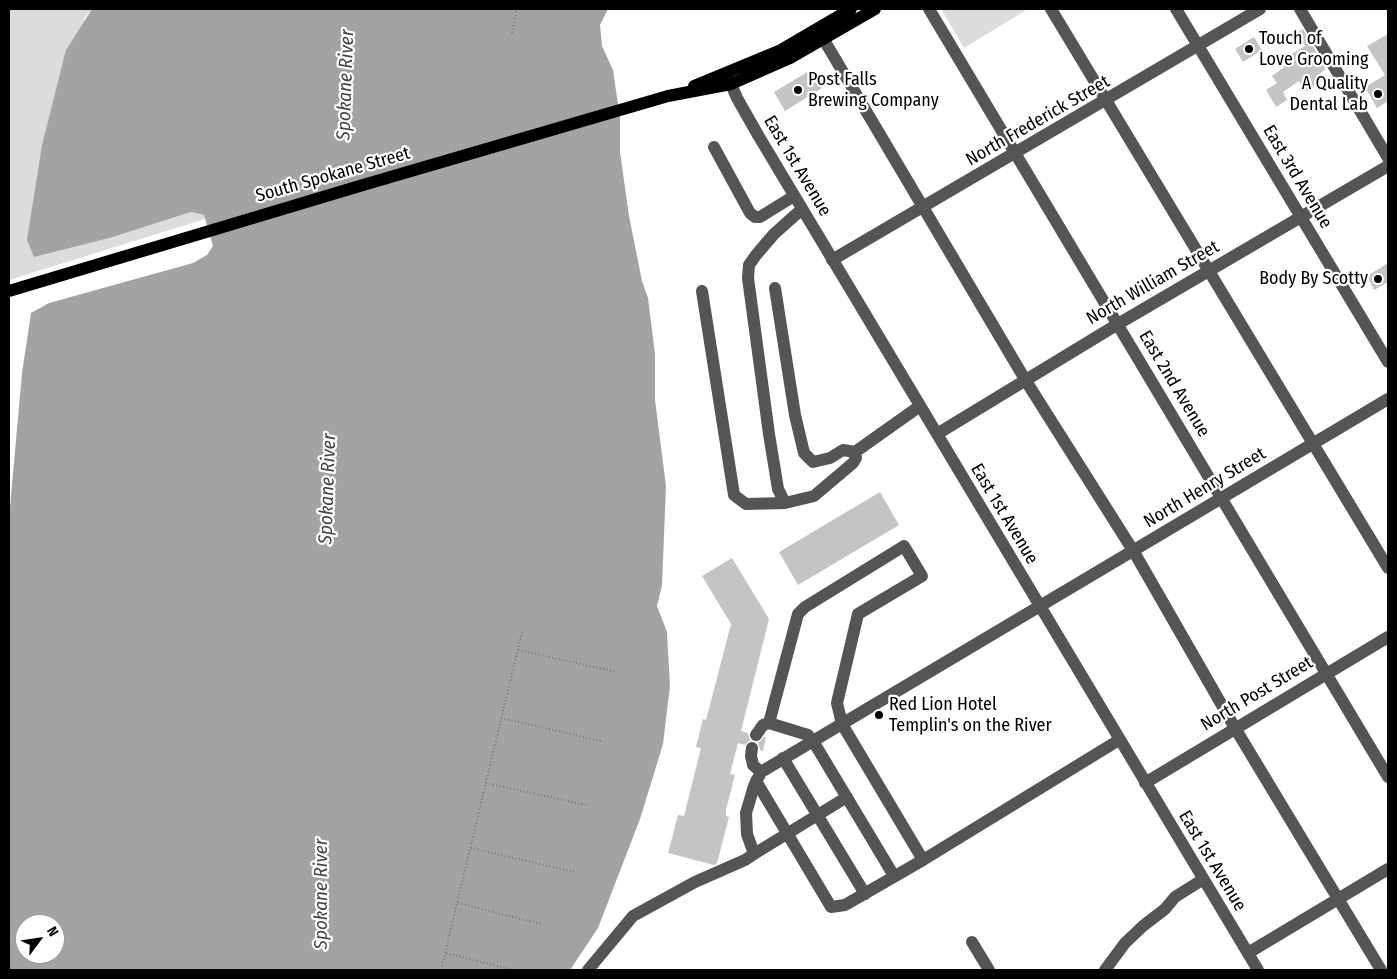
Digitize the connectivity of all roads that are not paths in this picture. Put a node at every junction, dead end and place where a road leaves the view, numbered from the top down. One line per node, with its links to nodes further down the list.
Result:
1 (851, 9): 10 (main road)
2 (875, 9): 8 (main road)
3 (929, 9): 13 (street, East 2nd Avenue)
4 (1051, 9): 11 (street)
5 (1260, 9): 9 (street, North Frederick Street)
6 (1300, 9): 14 (street)
7 (1183, 11): 9 (street, East 3rd Avenue)
8 (824, 40): 10 (main road); 17 (street)
9 (1198, 45): 11 (street, North Frederick Street); 19 (street, East 3rd Avenue)
10 (729, 78): 16 (street, East 1st Avenue); 23 (main road, South Spokane Street)
11 (1106, 101): 13 (street, North Frederick Street); 21 (street)
12 (714, 147): 16 (street)
13 (1015, 154): 17 (street, North Frederick Street); 25 (street, East 2nd Avenue)
14 (1388, 158)
15 (1388, 166): 19 (street, North William Street)
16 (794, 196): 18 (street, East 1st Avenue)
17 (923, 208): 20 (street, North Frederick Street); 27 (street)
18 (802, 209): 20 (street, East 1st Avenue); 34 (street)
19 (1301, 217): 21 (street, North William Street); 26 (street, East 3rd Avenue)
20 (832, 260): 29 (street, East 1st Avenue)
21 (1208, 270): 25 (street, North William Street); 31 (street)
22 (775, 288): 32 (street)
23 (9, 291)
24 (702, 291): 34 (street)
25 (1118, 324): 27 (street, North William Street); 33 (street, East 2nd Avenue)
26 (1388, 362)
27 (1026, 381): 30 (street, North William Street); 35 (street)
28 (1388, 399): 31 (street, North Henry Street)
29 (920, 406): 30 (street, East 1st Avenue); 32 (street)
30 (937, 434): 37 (street, East 1st Avenue)
31 (1314, 443): 33 (street, North Henry Street); 36 (street)
32 (855, 452): 34 (street)
33 (1223, 499): 35 (street, North Henry Street); 39 (street, East 2nd Avenue)
34 (785, 503)
35 (1134, 552): 37 (street, North Henry Street); 42 (street)
36 (1388, 568)
37 (1040, 607): 41 (street, North Henry Street); 44 (street, East 1st Avenue)
38 (1388, 637): 39 (street, North Post Street)
39 (1325, 673): 42 (street, North Post Street); 49 (street, East 2nd Avenue)
40 (769, 723): 41 (street); 43 (street); 45 (street)
41 (842, 724): 45 (street, North Henry Street); 55 (street)
42 (1235, 728): 50 (street, North Post Street); 60 (street)
43 (756, 735)
44 (1119, 740): 50 (street, East 1st Avenue); 55 (street)
45 (813, 741): 47 (street, North Henry Street); 51 (street)
46 (752, 748): 48 (street)
47 (784, 758): 48 (street, North Henry Street); 52 (street)
48 (758, 776): 53 (street); 54 (street)
49 (1388, 777)
50 (1145, 783): 58 (street, East 1st Avenue)
51 (847, 797): 52 (street); 57 (street)
52 (818, 815): 53 (street); 59 (street)
53 (787, 833): 54 (street); 59 (street)
54 (754, 854): 63 (street)
55 (923, 860): 57 (street)
56 (1388, 869): 60 (street)
57 (894, 876): 59 (street)
58 (1204, 883): 62 (street, East 1st Avenue); 65 (street)
59 (865, 894)
60 (1338, 899): 62 (street); 67 (street)
61 (972, 942): 64 (street)
62 (1248, 953): 66 (street, East 1st Avenue)
63 (588, 970)
64 (989, 970)
65 (1105, 970)
66 (1258, 970)
67 (1381, 970)

